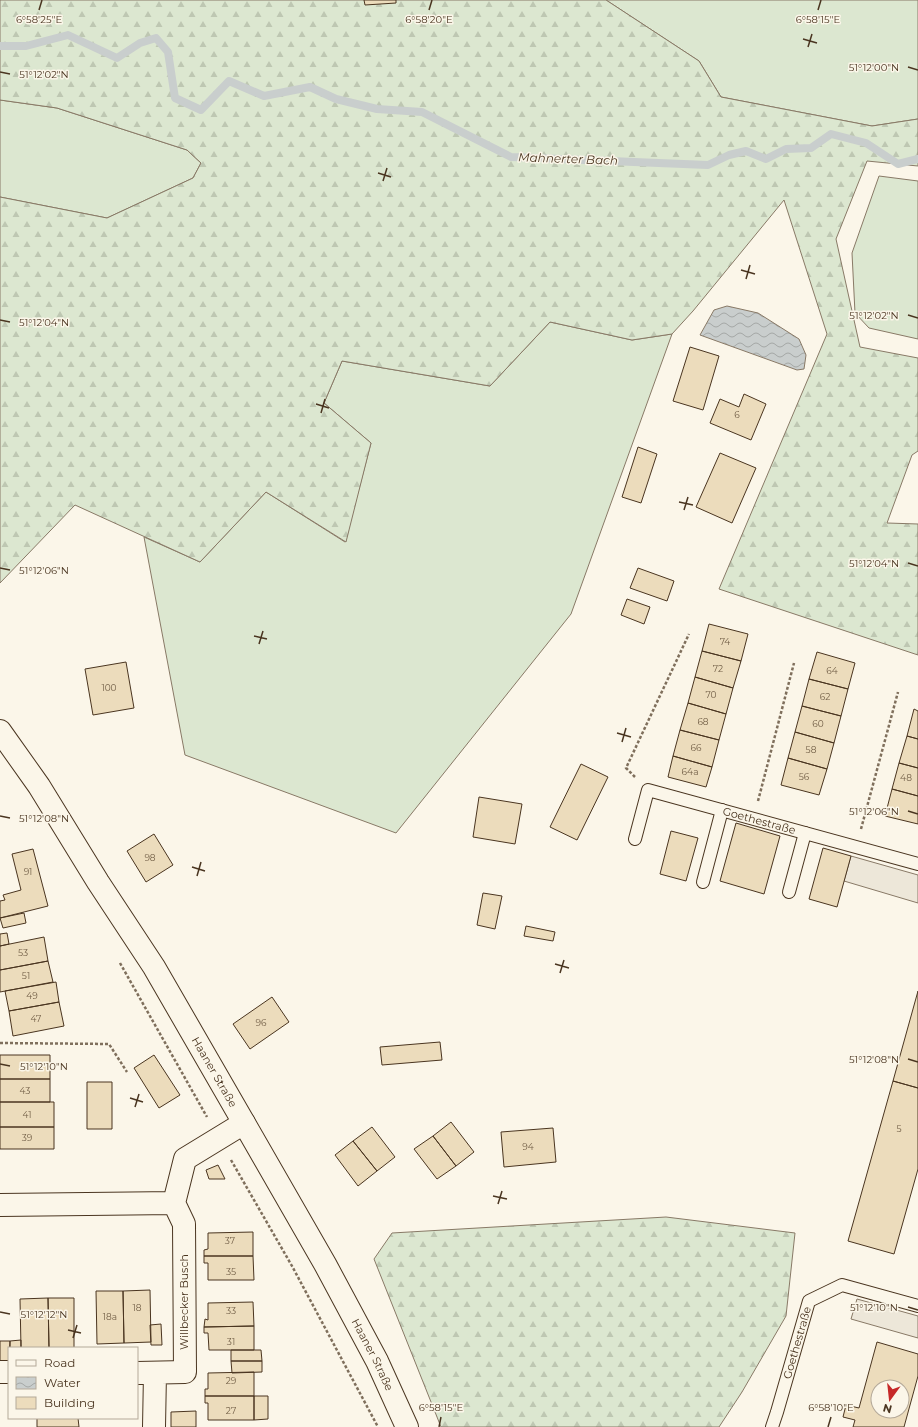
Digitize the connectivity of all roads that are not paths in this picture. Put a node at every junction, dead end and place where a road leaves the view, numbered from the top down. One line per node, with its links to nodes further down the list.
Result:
1 (0, 731): 8 (main road, Haaner Straße)
2 (722, 810): 3 (lane, Goethestraße); 4 (lane, Goethestraße); 6 (lane)
3 (805, 833): 5 (lane, Goethestraße); 7 (lane)
4 (635, 839)
5 (918, 864)
6 (703, 882)
7 (788, 892)
8 (244, 1122): 9 (main road); 14 (main road, Haaner Straße)
9 (174, 1203): 10 (main road); 12 (main road, Willbecker Busch)
10 (0, 1204)
11 (918, 1306): 15 (lane, Goethestraße)
12 (146, 1373): 13 (main road, Willbecker Busch)
13 (154, 1427)
14 (407, 1427)
15 (772, 1427)

